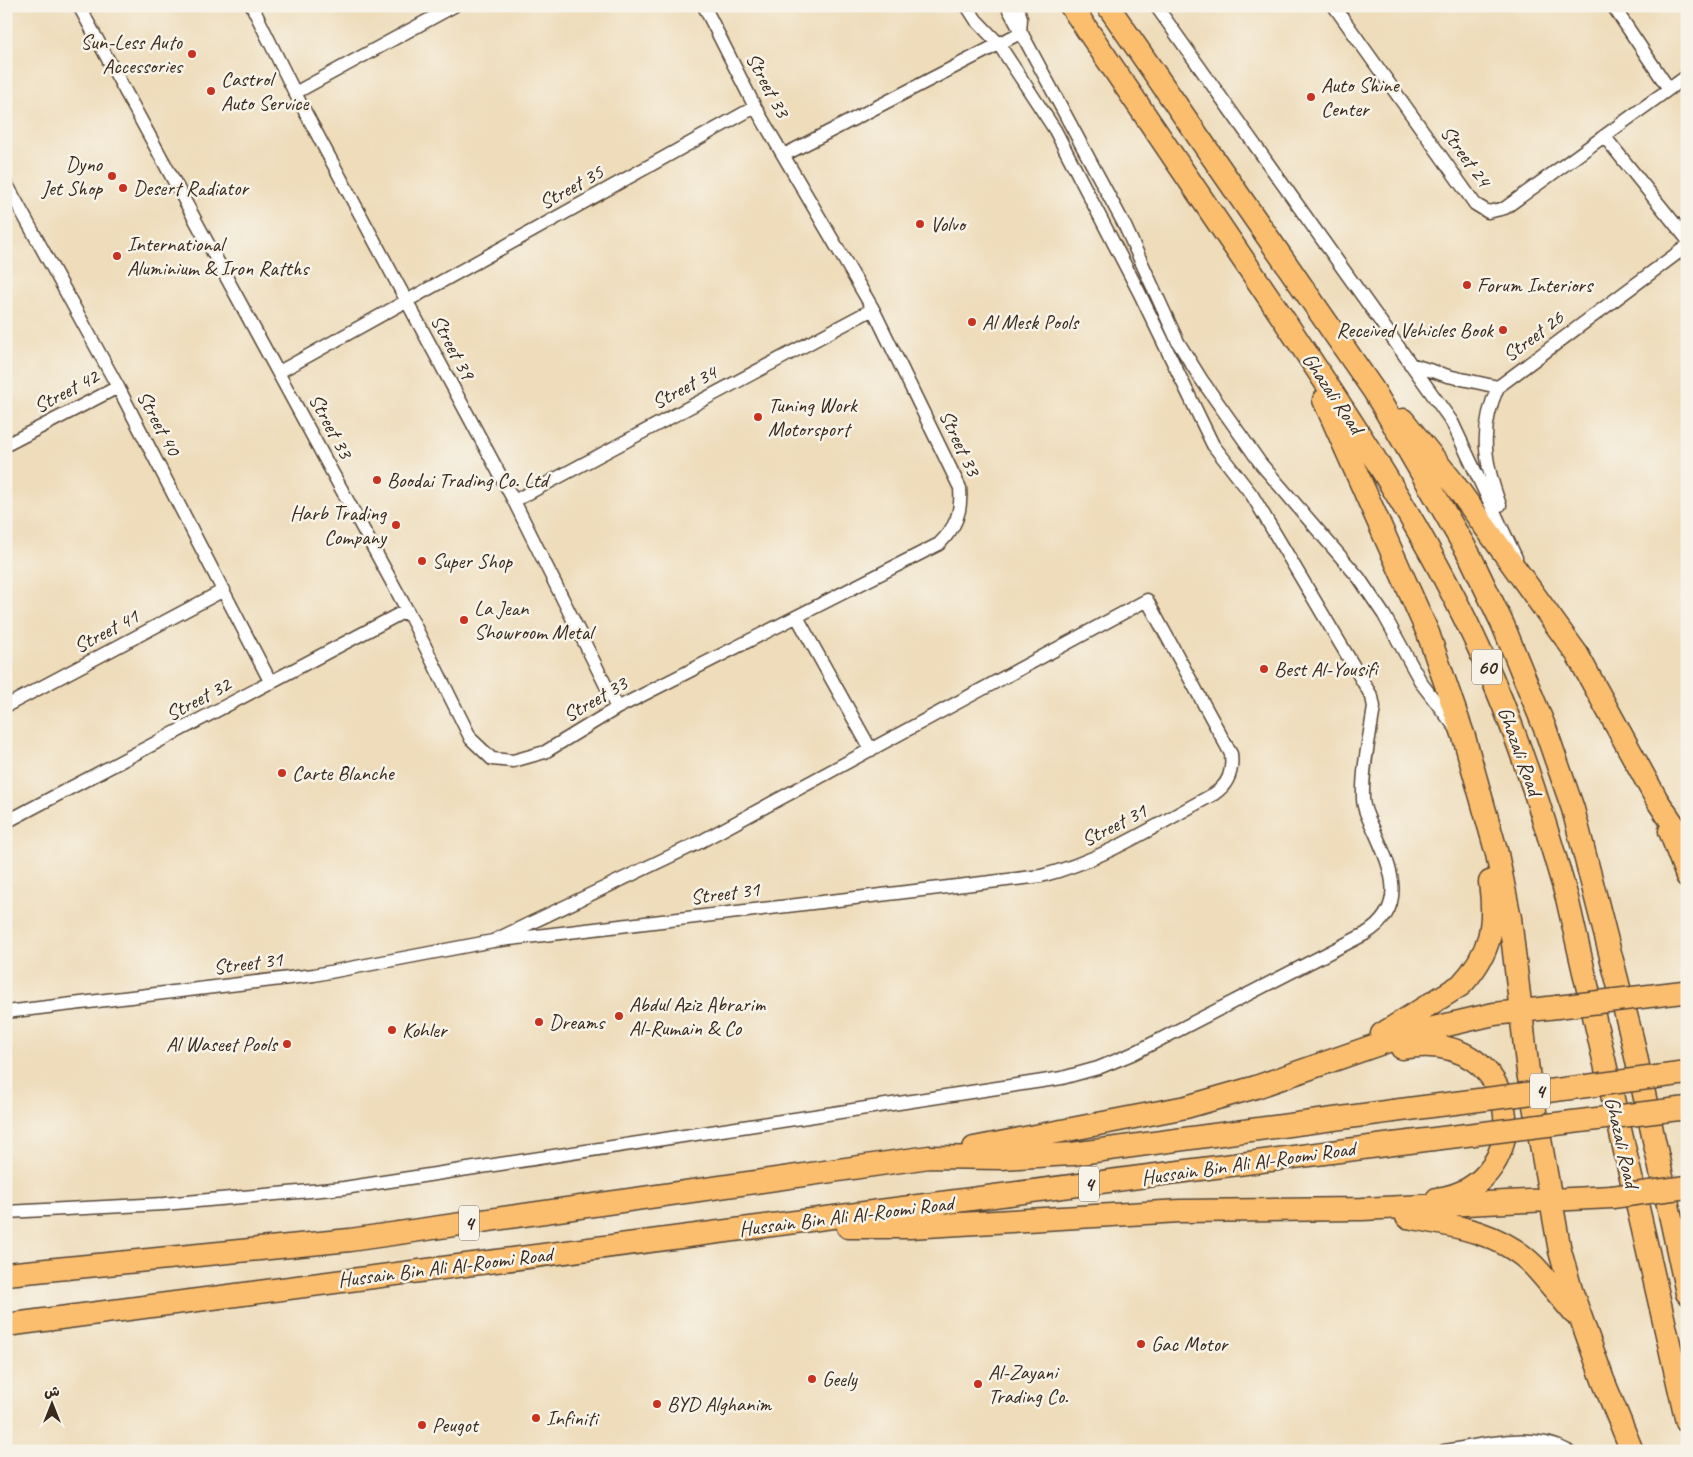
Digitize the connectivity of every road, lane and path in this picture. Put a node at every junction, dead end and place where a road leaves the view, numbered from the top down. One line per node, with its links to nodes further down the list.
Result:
1 (79, 6): 28 (street, Street 33)
2 (252, 6): 17 (street, Street 39)
3 (454, 6): 17 (street)
4 (704, 6): 18 (street, Street 33)
5 (967, 6): 14 (street)
6 (1007, 6): 13 (street)
7 (1017, 6): 13 (street)
8 (1071, 6): 26 (highway, Ghazali Road / 60)
9 (1108, 6): 31 (highway, Ghazali Road / 60)
10 (1156, 6): 27 (street)
11 (1334, 6): 19 (street, Street 24)
12 (1613, 6): 16 (street)
13 (1020, 33): 14 (street); 42 (street)
14 (998, 43): 20 (street); 60 (street)
15 (1687, 76): 16 (street, Street 24)
16 (1669, 89): 19 (street, Street 24)
17 (295, 93): 24 (street, Street 39)
18 (755, 107): 20 (street, Street 33); 24 (street, Street 35)
19 (1604, 136): 22 (street)
20 (784, 155): 25 (street, Street 33)
21 (6, 183): 29 (street, Street 40)
22 (1687, 239)
23 (1687, 246): 30 (street, Street 26)
24 (406, 302): 28 (street, Street 35); 33 (street, Street 39)
25 (873, 309): 33 (street, Street 34); 38 (street, Street 33)
26 (1298, 341): 42 (highway); 66 (highway, Ghazali Road / 60)
27 (1410, 364): 30 (street, Street 26); 34 (street)
28 (279, 372): 37 (street, Street 33)
29 (118, 387): 32 (street, Street 42); 36 (street, Street 40)
30 (1498, 387): 34 (street, Street 26)
31 (1374, 392): 35 (highway); 63 (highway, Ghazali Road / 60)
32 (6, 445)
33 (514, 501): 41 (street, Street 39)
34 (1511, 544): 35 (street)
35 (1526, 584): 45 (highway)
36 (224, 590): 39 (street, Street 40); 40 (street, Street 41)
37 (407, 610): 39 (street, Street 32); 41 (street, Street 33)
38 (797, 618): 41 (street, Street 33); 43 (street)
39 (271, 683): 46 (street, Street 32)
40 (6, 706)
41 (617, 708)
42 (1464, 737): 44 (highway)
43 (871, 750): 49 (street, Street 31); 49 (street, Street 31)
44 (1479, 791): 51 (highway); 53 (highway)
45 (1657, 800): 47 (highway); 48 (highway)
46 (6, 822)
47 (1687, 845)
48 (1687, 876)
49 (494, 941): 52 (street, Street 31)
50 (1685, 992): 51 (highway, bridge)
51 (1522, 1011): 53 (highway); 58 (highway)
52 (6, 1012)
53 (1325, 1063): 56 (highway); 59 (highway)
54 (1687, 1073): 56 (highway, Hussain Bin Ali Al-Roomi Road / 4, bridge)
55 (1687, 1108): 61 (highway, Hussain Bin Ali Al-Roomi Road / 4, bridge)
56 (929, 1157): 62 (highway, Hussain Bin Ali Al-Roomi Road / 4)
57 (1687, 1186): 58 (highway, bridge)
58 (1550, 1200): 59 (highway); 64 (highway)
59 (1362, 1209): 61 (highway); 64 (highway)
60 (6, 1212)
61 (785, 1224): 65 (highway, Hussain Bin Ali Al-Roomi Road / 4)
62 (6, 1274)
63 (1687, 1293)
64 (1582, 1322): 69 (highway)
65 (6, 1325)
66 (1687, 1422)
67 (1444, 1451): 68 (street)
68 (1568, 1451)
69 (1632, 1451)

